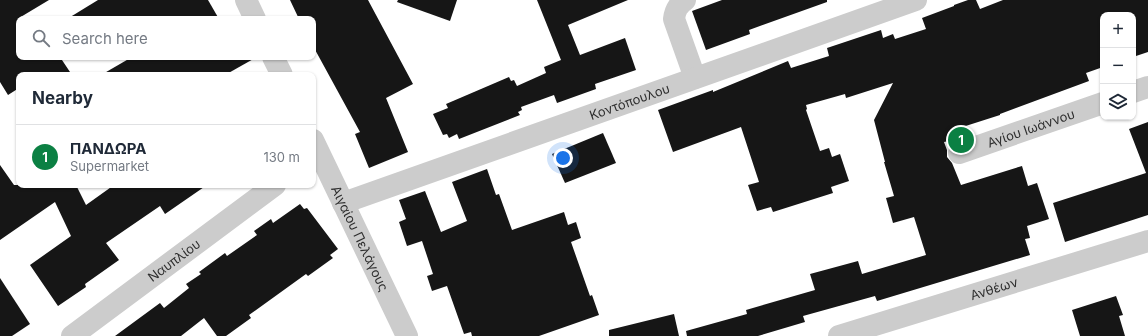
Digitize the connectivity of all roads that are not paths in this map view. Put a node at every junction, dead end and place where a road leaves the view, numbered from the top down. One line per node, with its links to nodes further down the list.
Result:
1 (246, 0): 4 (street)
2 (685, 0): 7 (street)
3 (916, 0): 7 (street, Κοντόπουλου)
4 (254, 16)
5 (274, 60): 6 (street)
6 (280, 72)
7 (695, 78): 14 (street, Κοντόπουλου)
8 (1148, 87): 9 (street)
9 (1136, 91)
10 (1100, 104): 12 (street, Αγίου Ιωάννου)
11 (316, 152): 14 (street, Αιγαίου Πελάγους)
12 (959, 154)
13 (271, 188): 16 (street, Ναυπλίου)
14 (344, 203): 17 (street, Αιγαίου Πελάγους)
15 (1148, 241): 18 (street, Ανθέων)
16 (72, 336)
17 (407, 336)
18 (839, 336)

